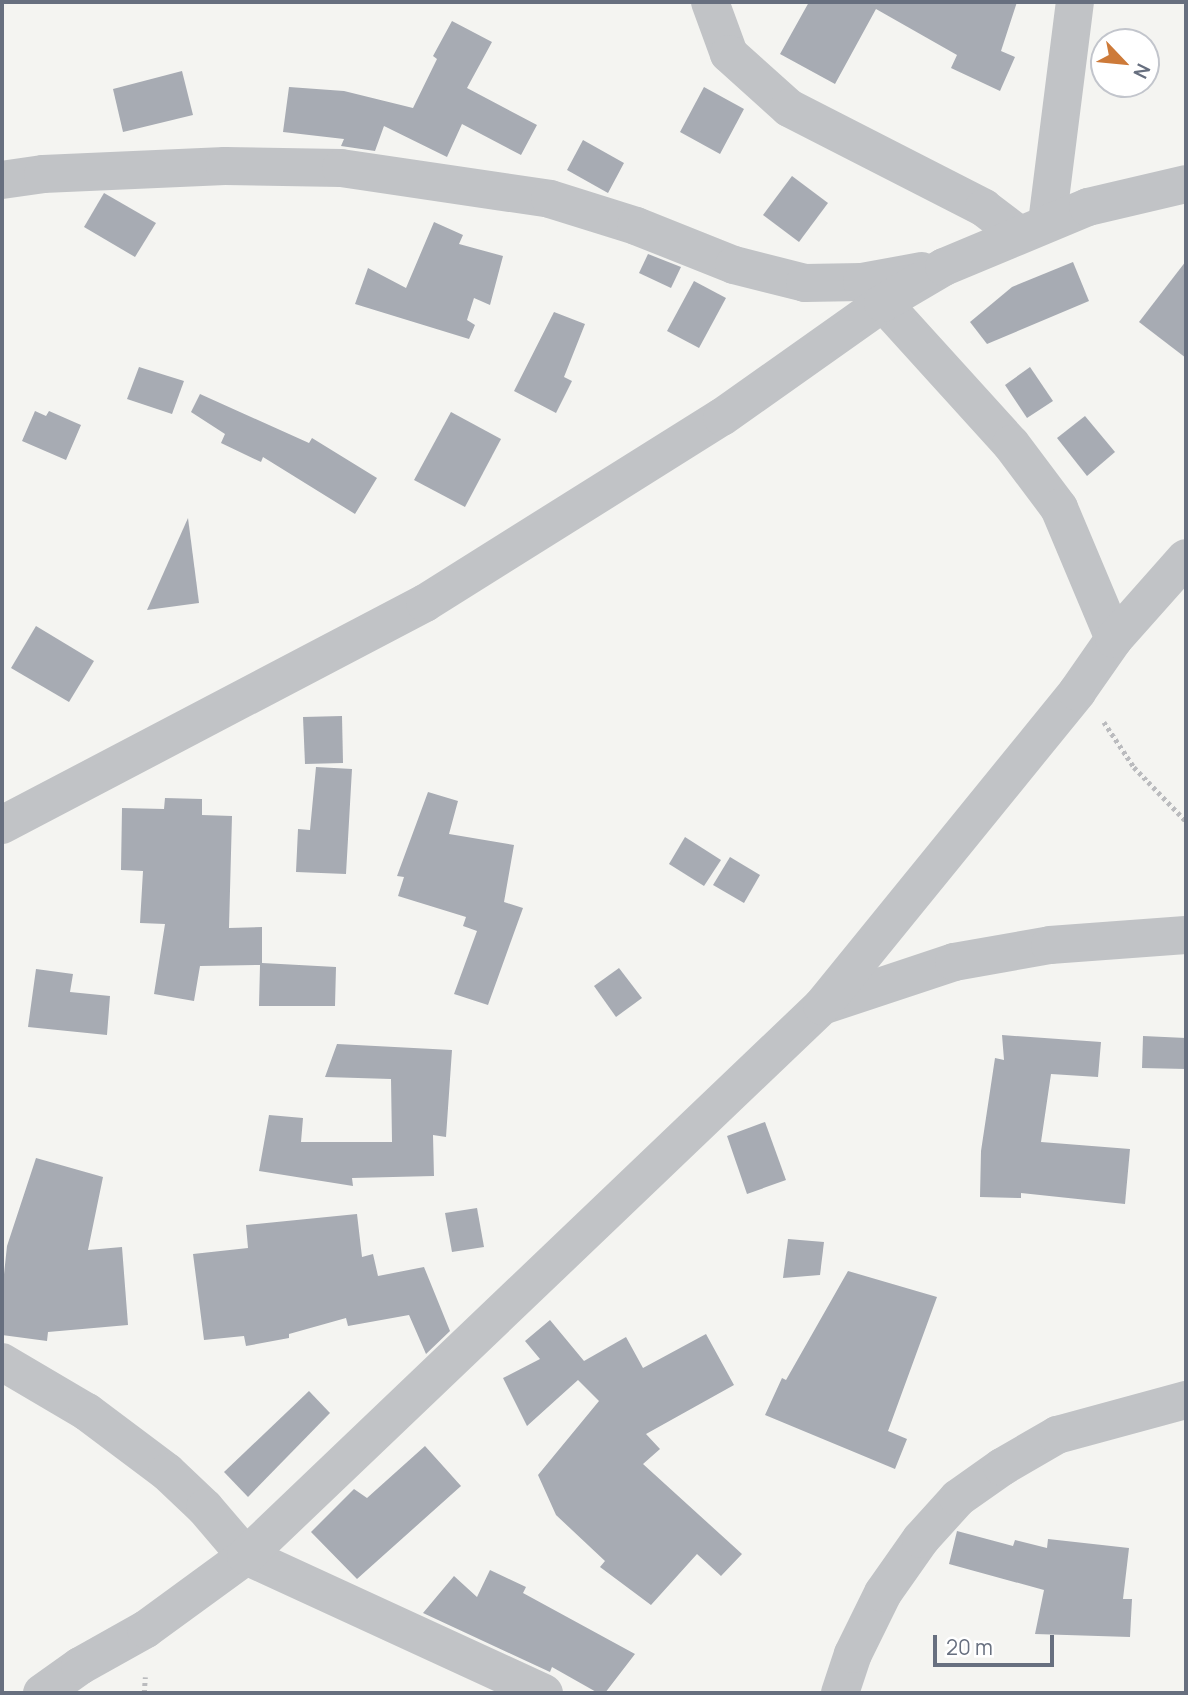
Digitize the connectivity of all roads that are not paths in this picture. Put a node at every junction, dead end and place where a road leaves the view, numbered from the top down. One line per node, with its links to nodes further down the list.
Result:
1 (710, 2): 5 (street)
2 (1075, 2): 5 (street)
3 (2, 180): 6 (street)
4 (1186, 184): 5 (street)
5 (1032, 229): 6 (street)
6 (944, 267): 7 (street)
7 (883, 303): 9 (street); 10 (street)
8 (1186, 558): 9 (street)
9 (1114, 639): 12 (street)
10 (2, 825)
11 (1186, 935): 12 (street)
12 (822, 1006): 15 (street)
13 (2, 1362): 15 (street)
14 (1186, 1400): 18 (street)
15 (246, 1556): 16 (street); 17 (street)
16 (42, 1693)
17 (544, 1693)
18 (840, 1693)

